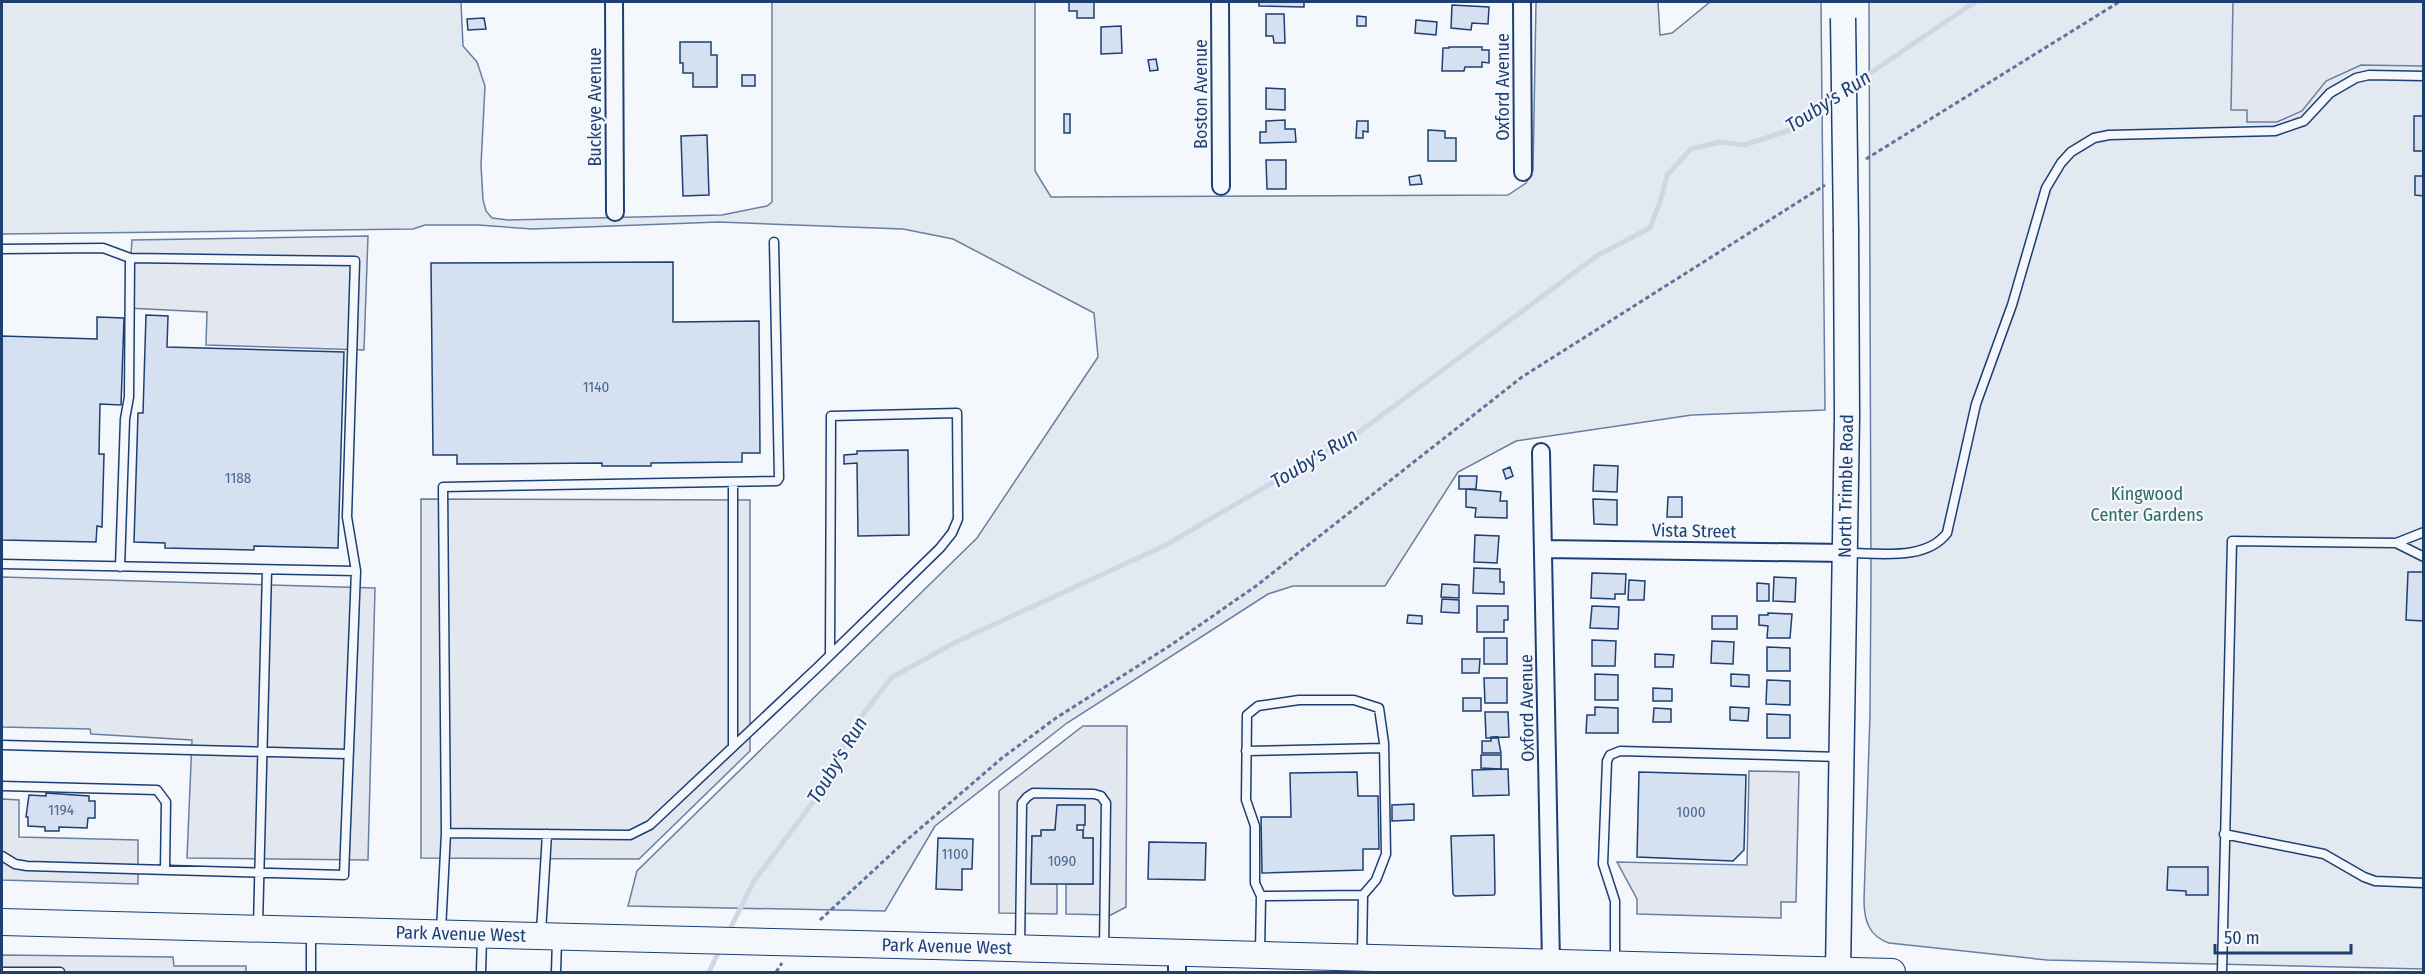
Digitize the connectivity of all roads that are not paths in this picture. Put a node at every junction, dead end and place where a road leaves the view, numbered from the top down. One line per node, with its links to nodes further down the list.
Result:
1 (614, 2): 8 (street, Buckeye Avenue)
2 (1220, 2): 7 (street, Boston Avenue)
3 (1522, 2): 6 (street, Oxford Avenue)
4 (1843, 10): 17 (main road, North Trimble Road, bridge)
5 (2424, 76): 17 (lane)
6 (1522, 172)
7 (1221, 186)
8 (615, 212)
9 (774, 242): 13 (lane)
10 (2, 249): 11 (lane)
11 (130, 258): 20 (lane); 22 (lane)
12 (1541, 452): 16 (street, Oxford Avenue)
13 (733, 483): 25 (lane); 32 (lane)
14 (2424, 532): 15 (lane)
15 (2396, 543): 18 (lane); 34 (lane)
16 (1543, 549): 17 (street, Vista Street); 53 (street, Oxford Avenue)
17 (1845, 553): 30 (main road, North Trimble Road)
18 (2424, 557)
19 (2, 564): 20 (lane)
20 (120, 567): 21 (lane)
21 (267, 570): 22 (lane); 28 (lane)
22 (356, 571): 29 (lane)
23 (830, 655): 23 (lane); 25 (lane)
24 (2, 745): 28 (lane)
25 (733, 747): 33 (lane)
26 (1384, 748): 27 (lane); 27 (lane); 39 (lane)
27 (1246, 751): 40 (lane)
28 (261, 753): 29 (lane); 37 (lane)
29 (347, 754): 37 (lane)
30 (1841, 757): 52 (lane); 60 (main road, North Trimble Road)
31 (2, 786): 36 (lane)
32 (446, 833): 33 (lane); 44 (lane)
33 (547, 834): 46 (lane)
34 (2223, 834): 38 (lane); 62 (lane)
35 (2, 856): 36 (lane)
36 (165, 870): 37 (lane)
37 (258, 872): 42 (lane)
38 (2424, 882)
39 (1363, 894): 40 (lane); 50 (lane)
40 (1261, 896): 49 (lane)
41 (2, 922): 42 (main road, Park Avenue West)
42 (258, 929): 43 (main road, Park Avenue West)
43 (311, 930): 44 (main road, Park Avenue West); 57 (lane)
44 (441, 933): 45 (main road, Park Avenue West)
45 (482, 934): 46 (main road, Park Avenue West); 58 (lane)
46 (549, 936): 47 (main road, Park Avenue West, bridge); 59 (lane)
47 (1020, 949): 48 (main road, Park Avenue West); 48 (lane)
48 (1104, 951): 51 (main road, Park Avenue West)
49 (1260, 956): 50 (main road, Park Avenue West); 51 (main road, Park Avenue West)
50 (1362, 958): 53 (main road, Park Avenue West)
51 (1177, 963)
52 (1615, 965): 53 (main road, Park Avenue West); 54 (main road, Park Avenue West)
53 (1538, 966)
54 (1641, 969): 60 (main road, Park Avenue West)
55 (2, 972): 56 (lane)
56 (60, 972)
57 (311, 972)
58 (481, 972)
59 (556, 972)
60 (1838, 972): 61 (main road, Park Avenue West)
61 (1892, 972)
62 (2222, 972)

